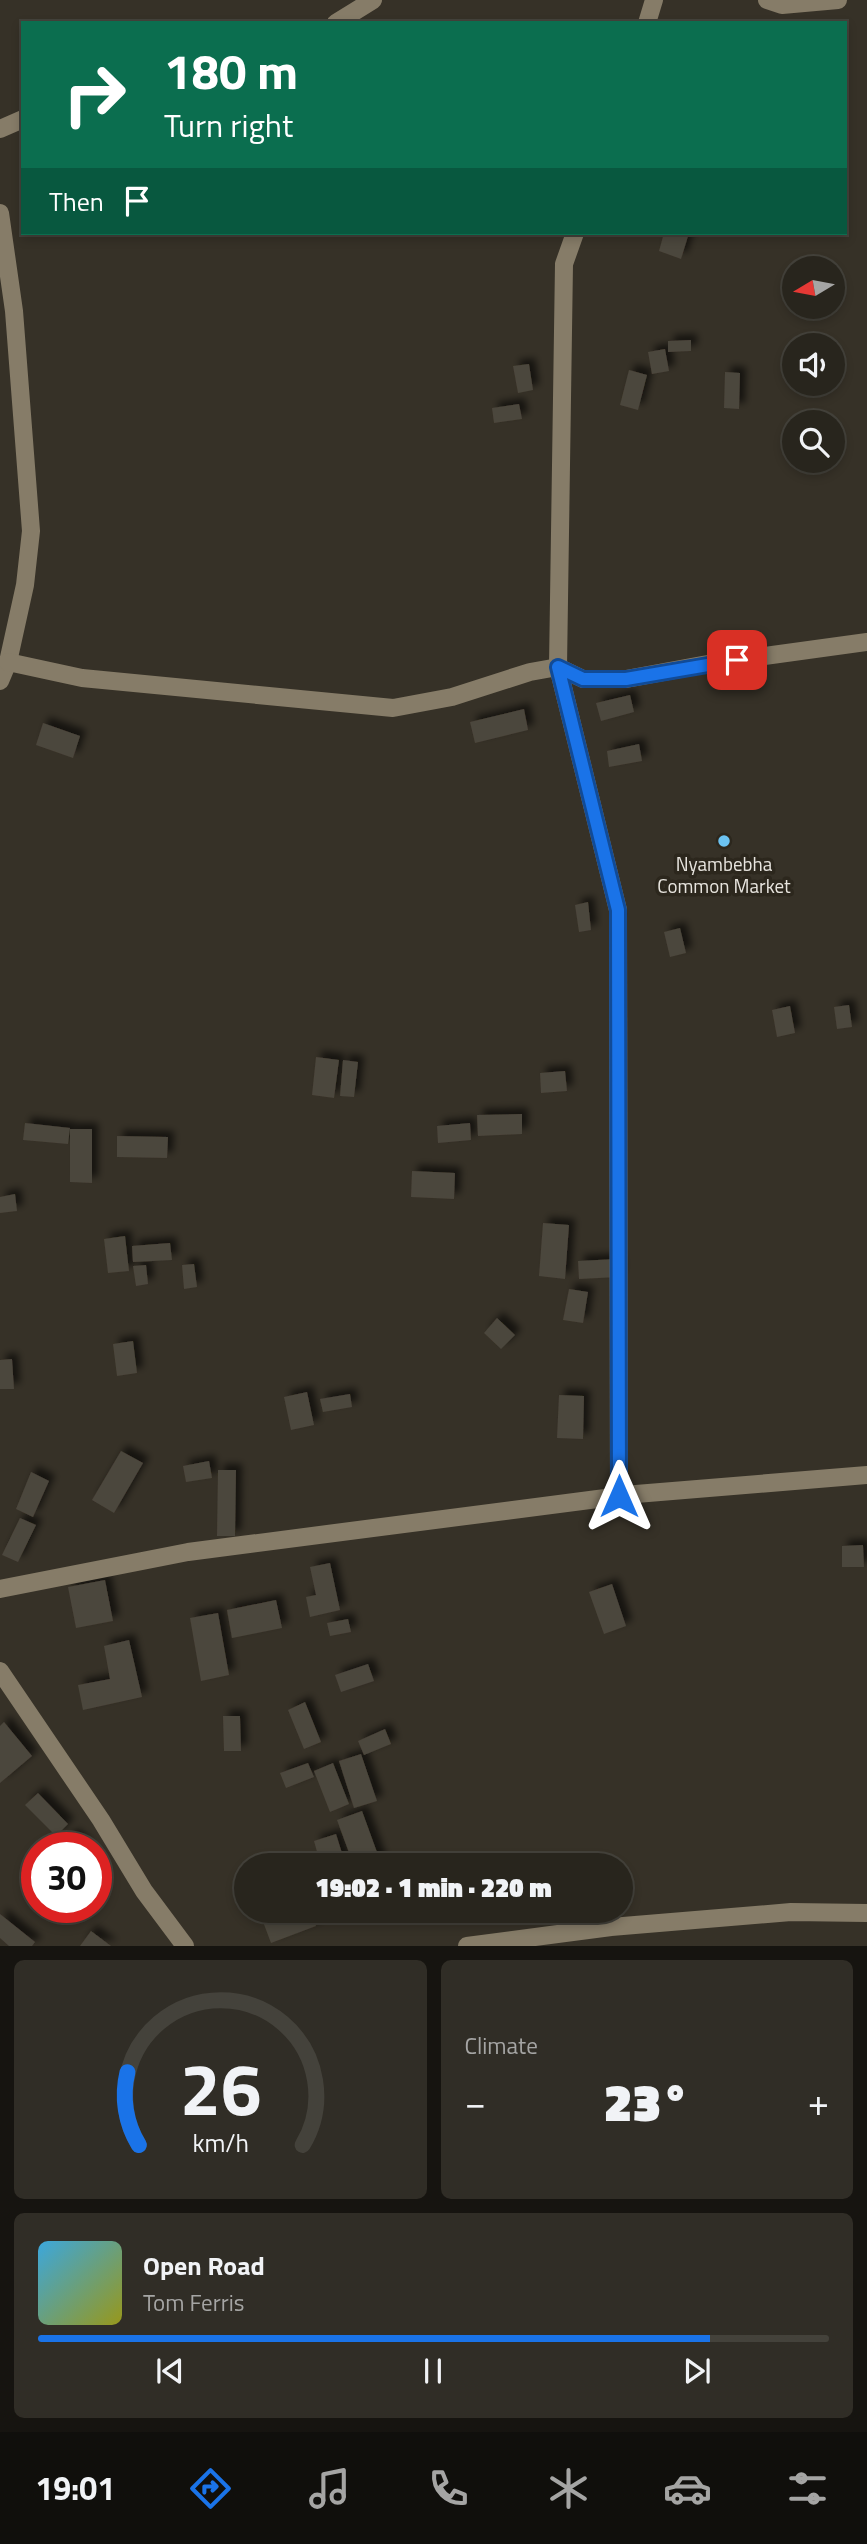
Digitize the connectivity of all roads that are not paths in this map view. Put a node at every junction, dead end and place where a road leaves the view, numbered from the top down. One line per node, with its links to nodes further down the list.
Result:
1 (373, 0): 5 (street)
2 (654, 0): 6 (street)
3 (767, 0): 4 (street)
4 (838, 0)
5 (339, 21)
6 (648, 21)
7 (21, 120): 8 (street)
8 (0, 129)
9 (0, 213): 12 (street)
10 (574, 235): 13 (street)
11 (867, 642): 13 (street)
12 (8, 662): 13 (street); 14 (street)
13 (558, 667): 16 (street)
14 (0, 681)
15 (867, 1475): 16 (street)
16 (619, 1496): 17 (street)
17 (0, 1589)
18 (3, 1683): 20 (street)
19 (863, 1910): 21 (street)
20 (185, 1945)
21 (467, 1945)

